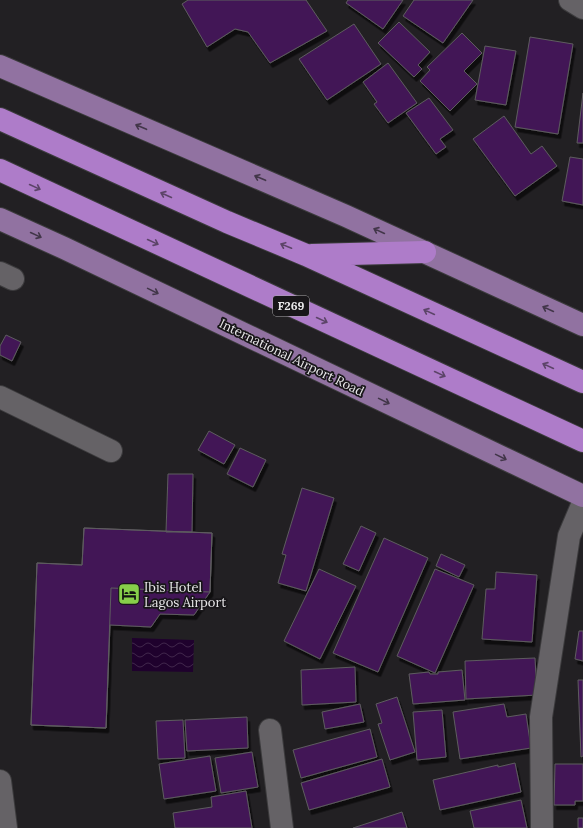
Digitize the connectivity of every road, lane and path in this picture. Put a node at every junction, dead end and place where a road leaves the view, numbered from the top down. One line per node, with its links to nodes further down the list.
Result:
1 (570, 0): 2 (street)
2 (583, 8)
3 (0, 66): 7 (main road, one-way to 3)
4 (0, 119): 8 (highway, one-way to 4)
5 (0, 170): 12 (highway, F269, one-way to 12)
6 (0, 219): 14 (main road, International Airport Road, one-way to 14)
7 (425, 252): 8 (highway); 9 (main road, one-way to 7)
8 (306, 255): 10 (highway, one-way to 8)
9 (583, 325)
10 (583, 382)
11 (0, 397): 13 (street)
12 (583, 441)
13 (111, 450)
14 (583, 496)
15 (583, 503): 16 (street)
16 (576, 539): 21 (street)
17 (270, 730): 20 (street)
18 (0, 780): 19 (street)
19 (6, 828)
20 (282, 828)
21 (542, 828)

